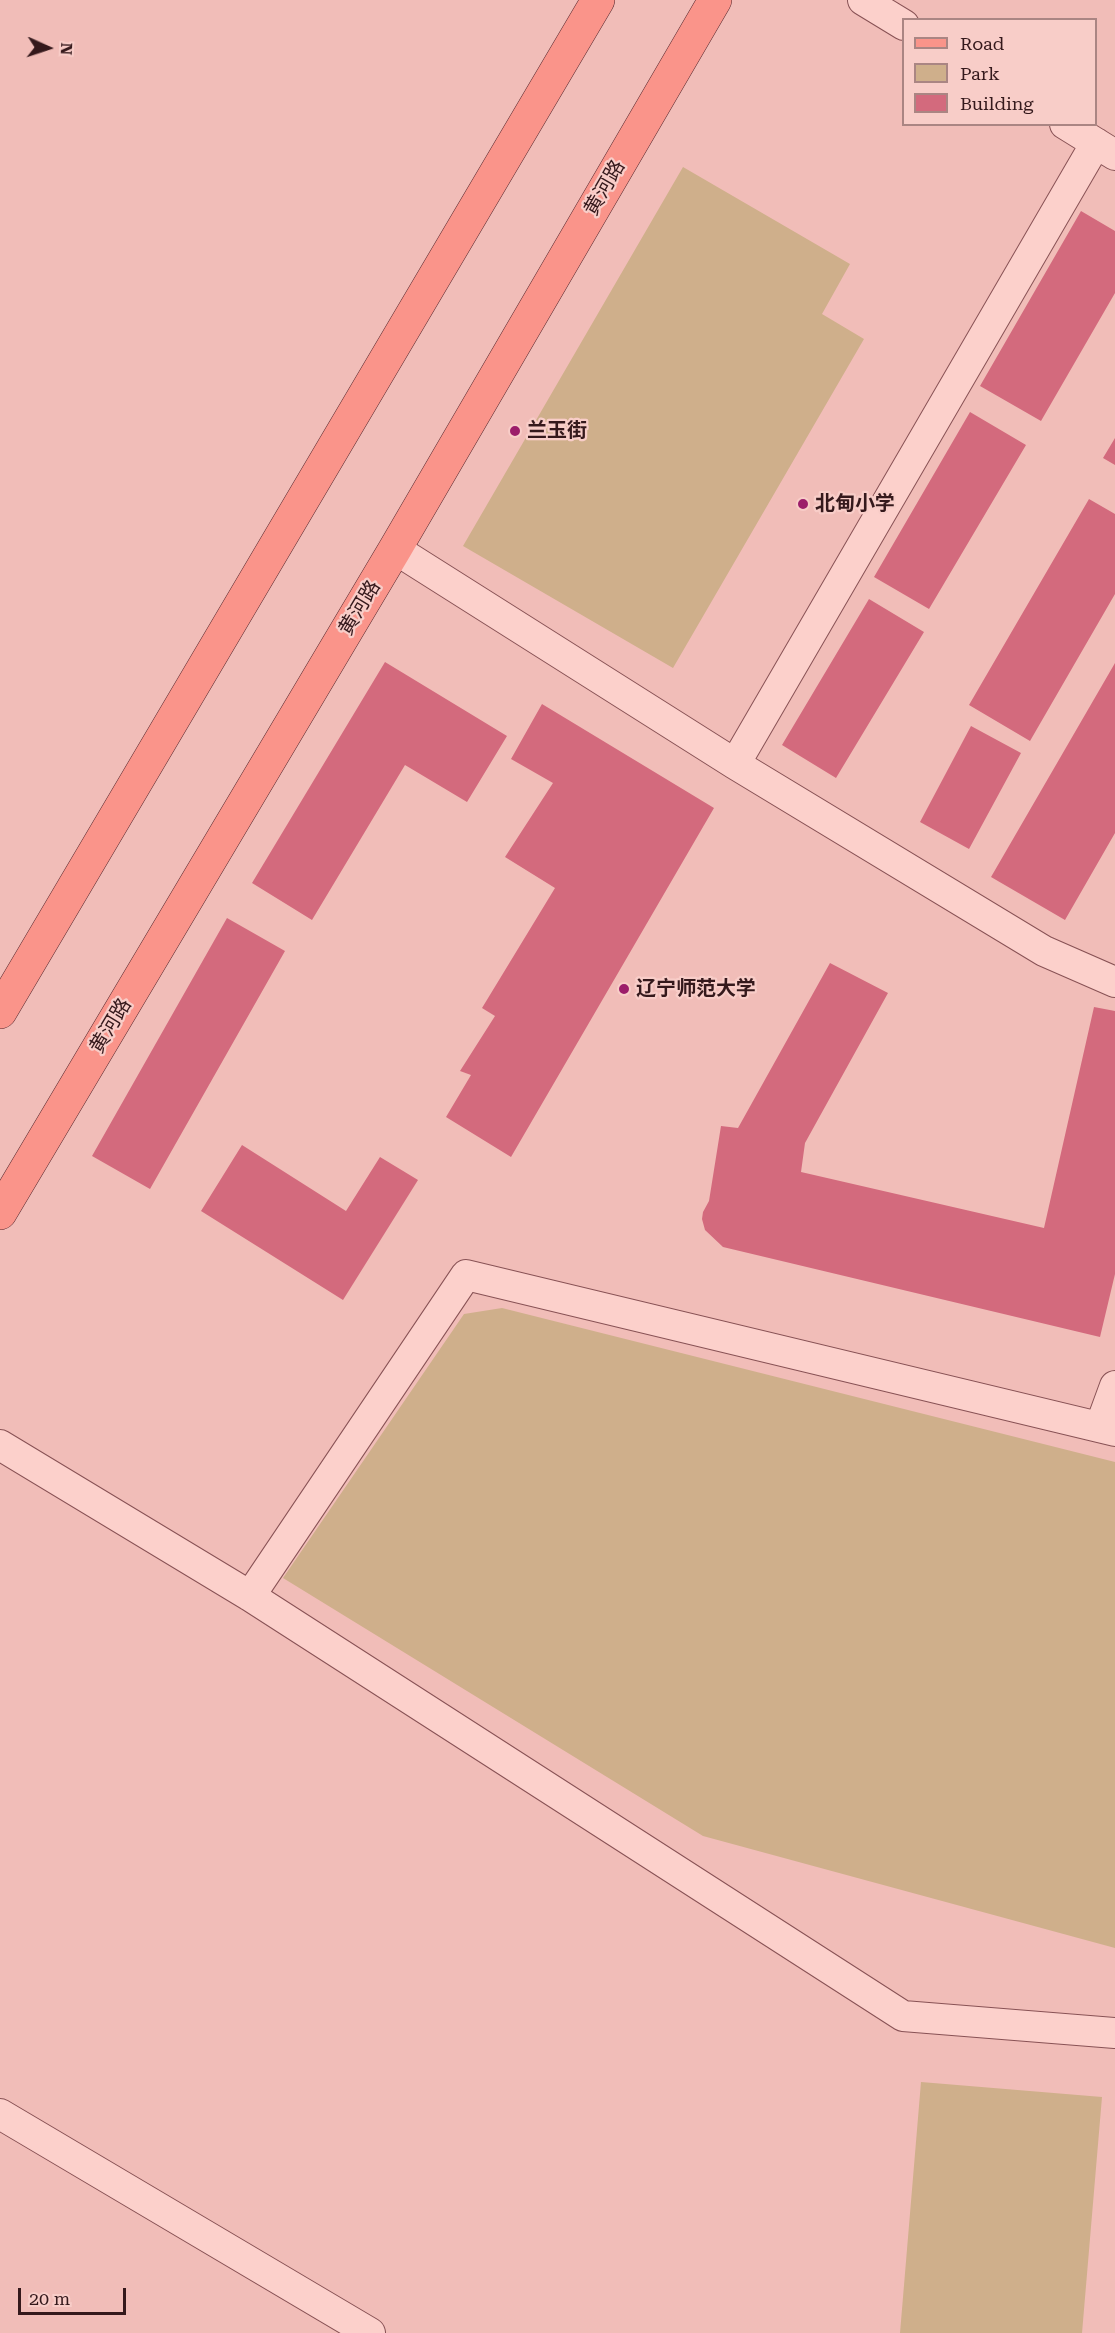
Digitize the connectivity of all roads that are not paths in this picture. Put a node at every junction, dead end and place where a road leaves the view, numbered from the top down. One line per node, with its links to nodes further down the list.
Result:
1 (598, 0): 10 (main road)
2 (715, 0): 7 (main road, 黄河路)
3 (874, 3): 4 (street)
4 (902, 24)
5 (1068, 126): 6 (street)
6 (1106, 149): 8 (street)
7 (395, 549): 8 (street); 11 (main road, 黄河路)
8 (735, 764): 9 (street)
9 (1115, 982)
10 (0, 1012)
11 (0, 1213)
12 (1115, 1386): 13 (street)
13 (1107, 1429): 15 (street)
14 (0, 1445): 15 (street)
15 (250, 1596): 16 (street)
16 (1115, 2033)
17 (0, 2114): 18 (street)
18 (370, 2333)

